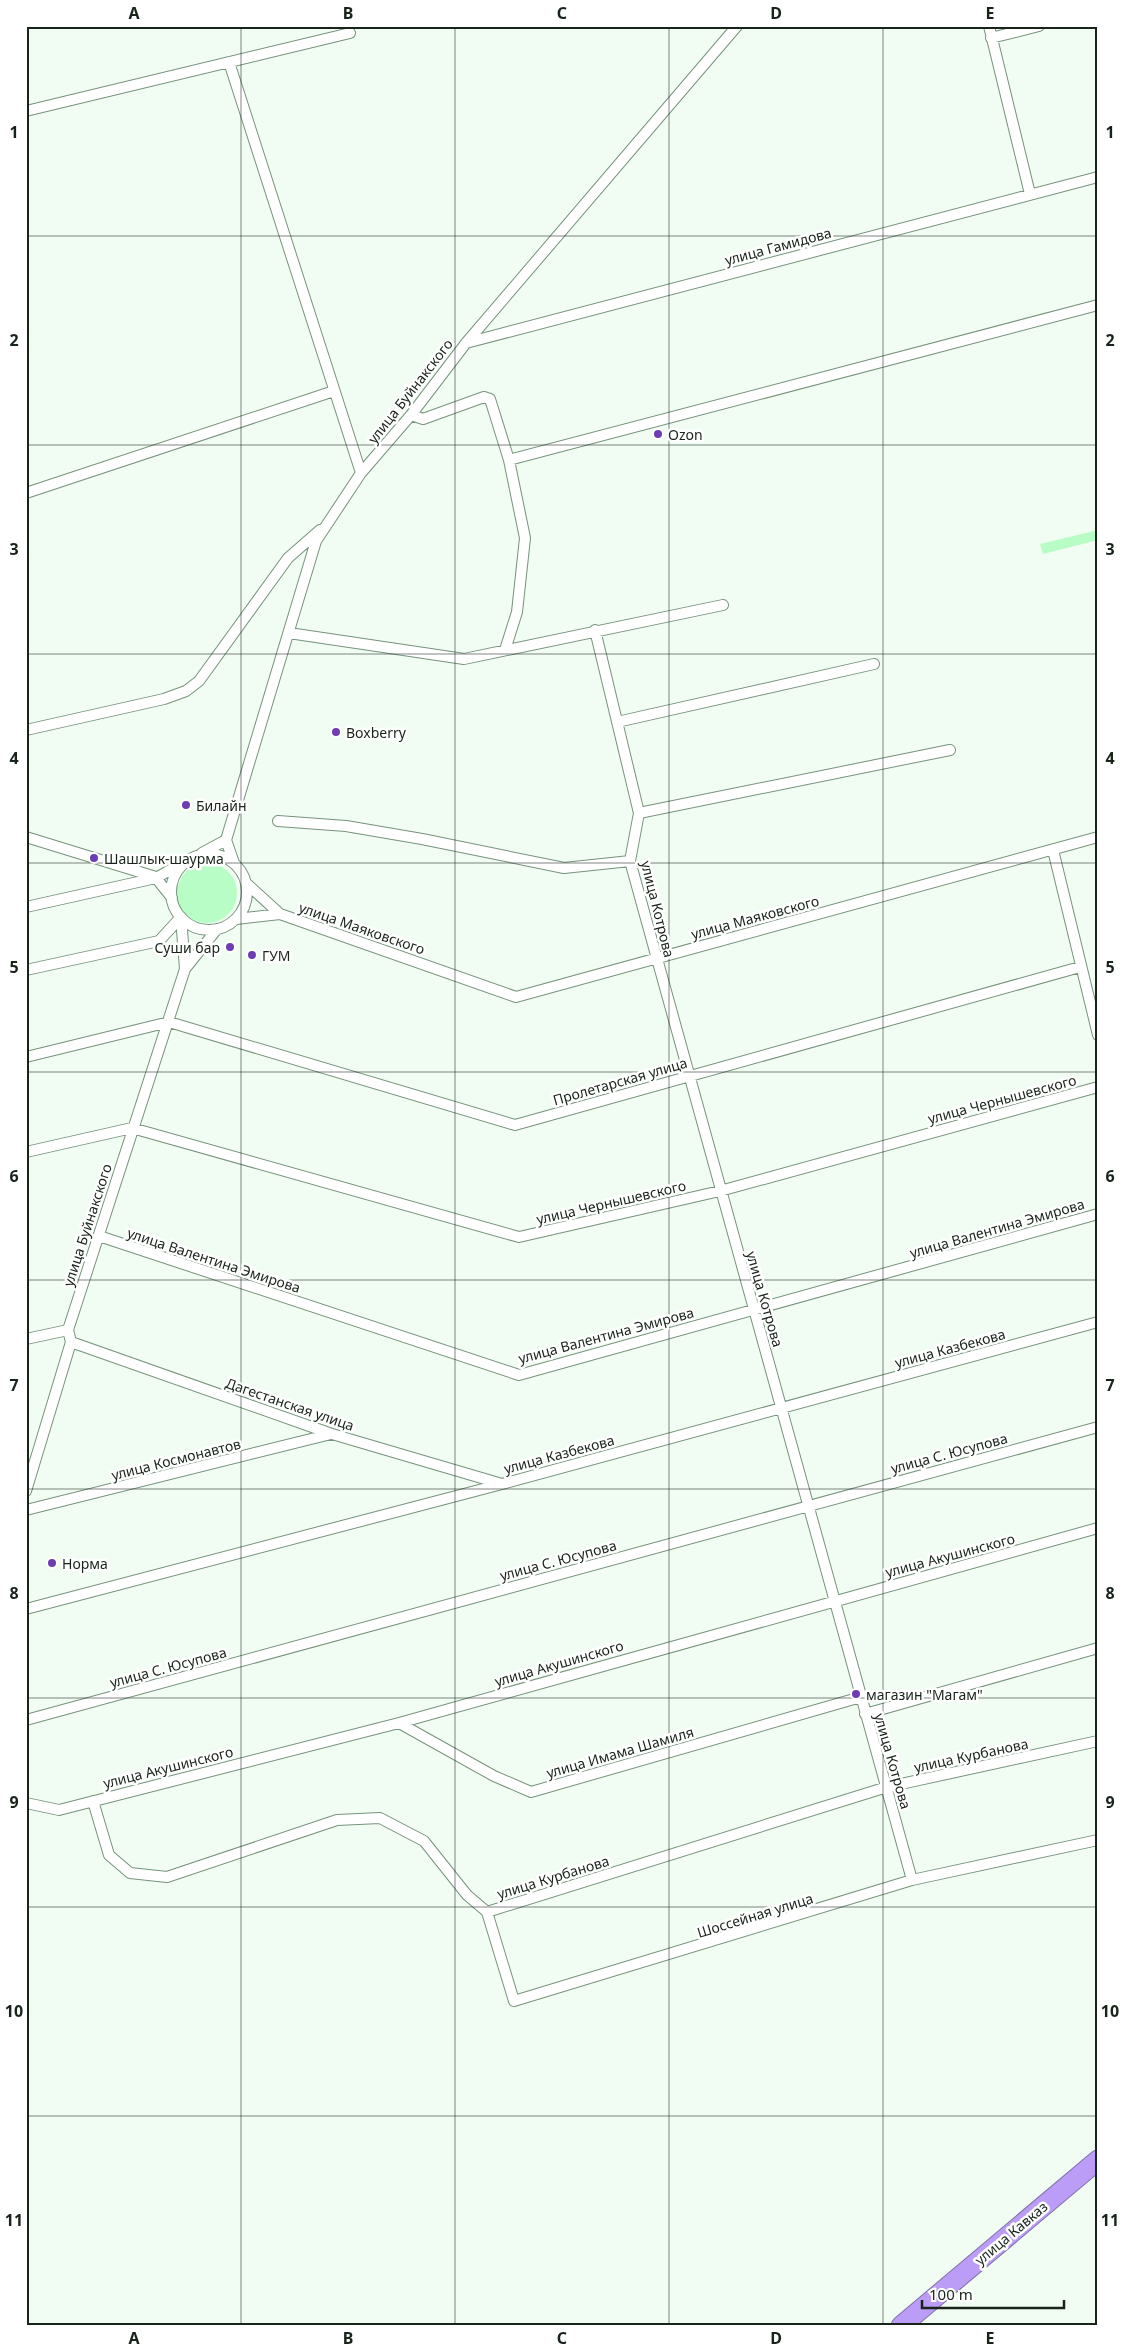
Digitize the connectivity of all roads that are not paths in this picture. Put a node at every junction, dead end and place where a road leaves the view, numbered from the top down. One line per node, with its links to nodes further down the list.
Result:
1 (737, 26): 11 (street, улица Буйнакского)
2 (989, 26): 5 (street)
3 (1039, 26): 5 (street)
4 (350, 33): 6 (street)
5 (992, 38): 9 (street)
6 (229, 62): 7 (street); 12 (street)
7 (26, 111)
8 (1098, 177): 9 (street, улица Гамидова)
9 (1030, 194): 11 (street, улица Гамидова)
10 (1098, 305): 14 (street)
11 (466, 342): 13 (street, улица Буйнакского)
12 (334, 391): 15 (street); 16 (street)
13 (411, 414): 14 (street); 15 (street, улица Буйнакского)
14 (509, 460): 21 (street)
15 (361, 474): 17 (street, улица Буйнакского)
16 (26, 493)
17 (327, 525): 20 (street, улица Буйнакского); 24 (street)
18 (723, 605): 19 (street)
19 (595, 630): 21 (street); 23 (street, улица Котрова)
20 (288, 633): 21 (street); 30 (street, улица Буйнакского)
21 (505, 650)
22 (874, 664): 23 (street)
23 (617, 722): 26 (street, улица Котрова)
24 (26, 730)
25 (950, 750): 26 (street)
26 (638, 813): 34 (street, улица Котрова)
27 (278, 821): 34 (street)
28 (26, 837): 36 (street)
29 (1098, 837): 31 (street, улица Маяковского)
30 (226, 840): 32 (street); 35 (street)
31 (1053, 850): 44 (street, улица Маяковского); 45 (street)
32 (197, 855): 33 (street); 35 (street)
33 (186, 861): 36 (street); 38 (street)
34 (630, 861): 44 (street, улица Котрова)
35 (234, 863): 37 (street)
36 (156, 878): 38 (street); 39 (street)
37 (246, 883): 40 (street); 42 (street)
38 (172, 898): 41 (street)
39 (26, 907)
40 (280, 914): 42 (street); 44 (street, улица Маяковского)
41 (181, 917): 43 (street); 46 (street); 47 (street)
42 (236, 919): 43 (street)
43 (218, 929): 47 (street)
44 (656, 959): 51 (street, улица Котрова)
45 (1080, 967): 49 (street); 51 (street, Пролетарская улица)
46 (26, 970)
47 (185, 970): 48 (street, улица Буйнакского)
48 (169, 1022): 50 (street); 51 (street, Пролетарская улица); 53 (street, улица Буйнакского)
49 (1098, 1035)
50 (26, 1057)
51 (689, 1076): 55 (street, улица Котрова)
52 (1098, 1087): 55 (street, улица Чернышевского)
53 (132, 1128): 54 (street); 55 (street, улица Чернышевского); 57 (street, улица Буйнакского)
54 (26, 1152)
55 (720, 1191): 58 (street, улица Котрова)
56 (1098, 1214): 58 (street, улица Валентина Эмирова)
57 (99, 1236): 58 (street, улица Валентина Эмирова); 60 (street, улица Буйнакского)
58 (753, 1310): 63 (street, улица Котрова)
59 (1098, 1322): 63 (street, улица Казбекова)
60 (68, 1330): 61 (street); 62 (street)
61 (26, 1339)
62 (71, 1342): 65 (street, Дагестанская улица); 67 (street)
63 (781, 1408): 66 (street, улица Казбекова); 68 (street, улица Котрова)
64 (1098, 1427): 68 (street, улица С. Юсупова)
65 (332, 1434): 66 (street, Дагестанская улица); 69 (street, улица Космонавтов)
66 (502, 1484): 72 (street, улица Казбекова)
67 (26, 1490)
68 (808, 1506): 71 (street, улица Котрова); 76 (street, улица С. Юсупова)
69 (26, 1510)
70 (1098, 1528): 71 (street, улица Акушинского)
71 (834, 1601): 74 (street, улица Котрова); 77 (street, улица Акушинского)
72 (26, 1609)
73 (1098, 1648): 75 (street)
74 (861, 1697): 75 (street, улица Котрова); 77 (street, улица Имама Шамиля)
75 (865, 1714): 79 (street, улица Котрова)
76 (26, 1720)
77 (399, 1722): 80 (street, улица Акушинского)
78 (1098, 1741): 79 (street, улица Курбанова)
79 (887, 1787): 83 (street, улица Котрова); 84 (street, улица Курбанова)
80 (93, 1801): 81 (street, улица Акушинского); 84 (street, улица Курбанова)
81 (26, 1803)
82 (1098, 1840): 83 (street, Шоссейная улица)
83 (912, 1880): 84 (street, Шоссейная улица)
84 (486, 1912)
85 (1098, 2160): 86 (highway, улица Кавказ)
86 (901, 2326)

